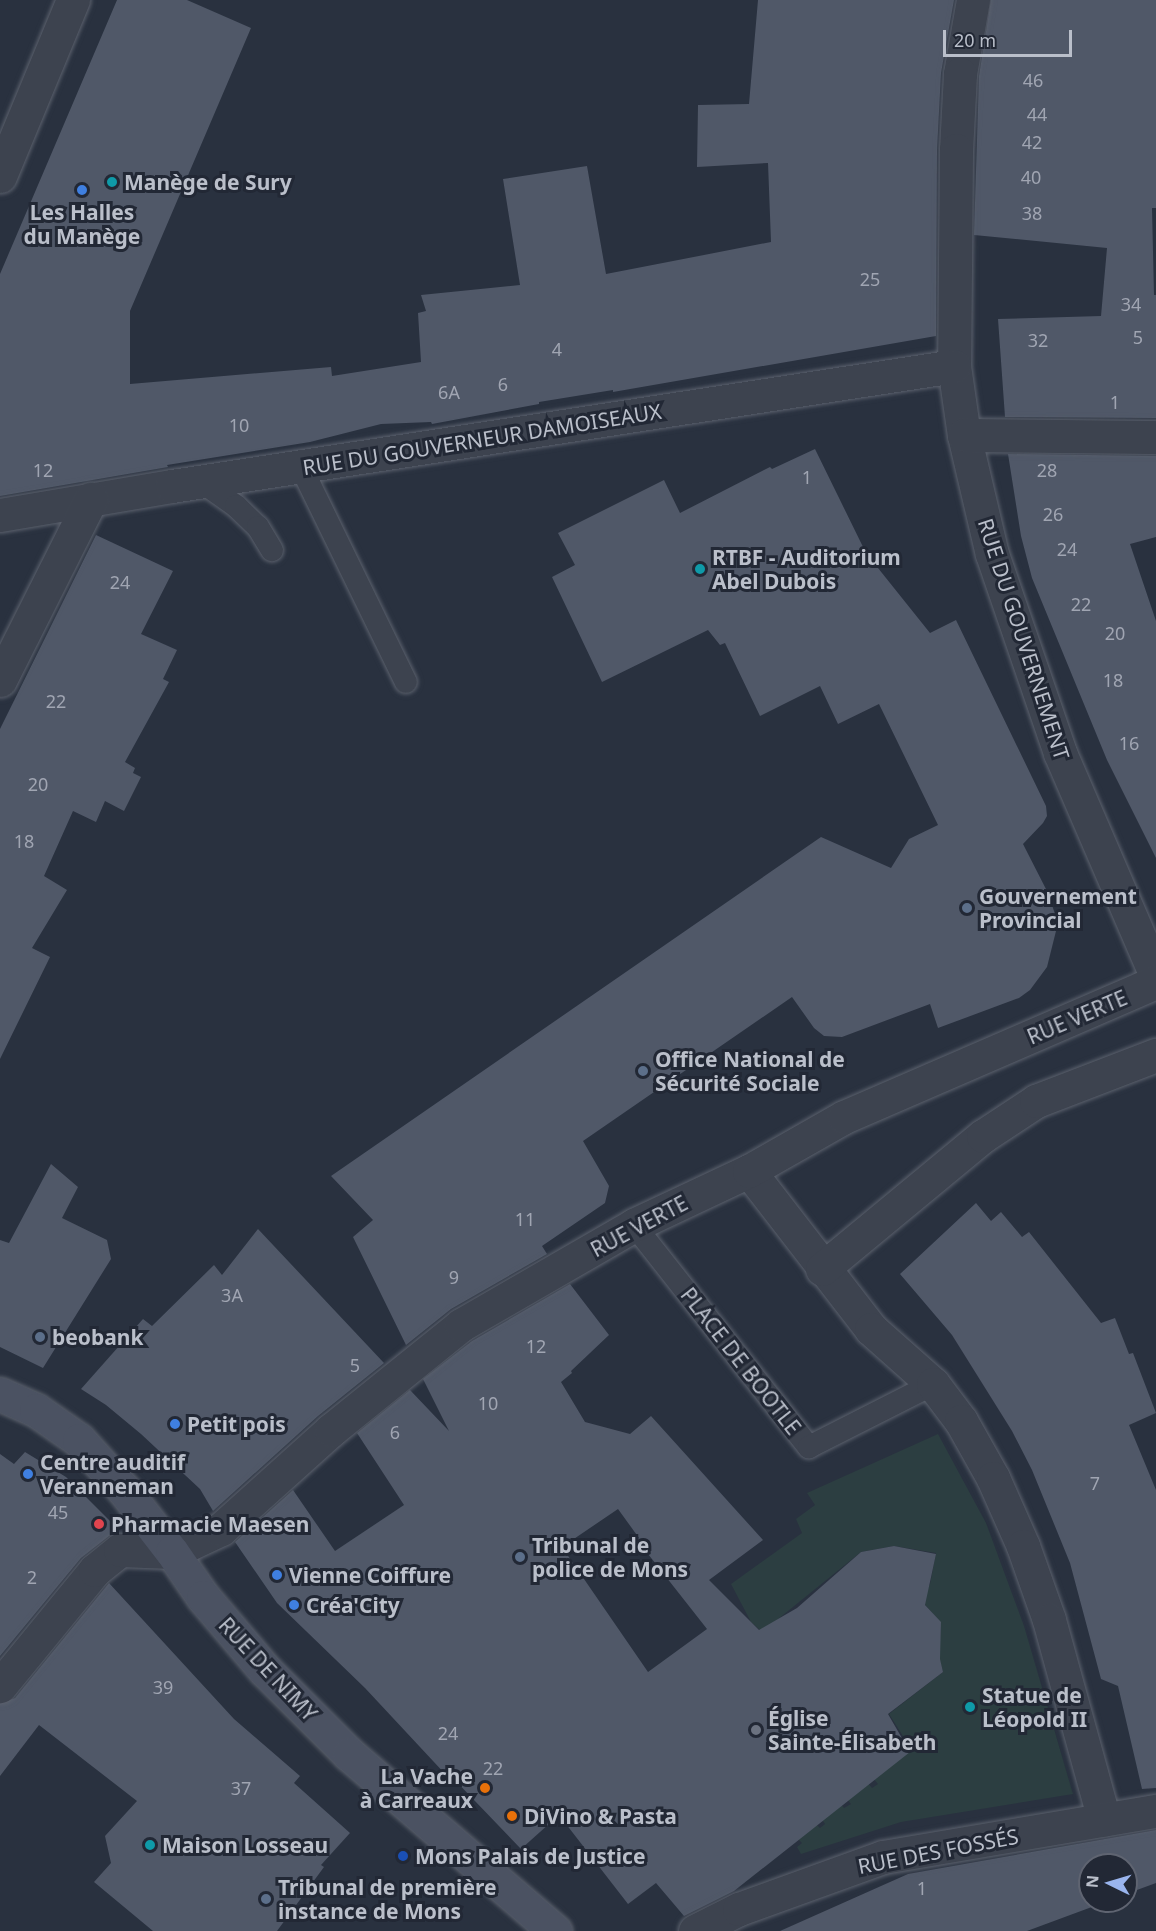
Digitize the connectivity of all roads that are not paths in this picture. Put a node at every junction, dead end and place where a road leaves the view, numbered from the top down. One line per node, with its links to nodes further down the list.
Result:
1 (73, 0): 3 (street)
2 (973, 0): 4 (street, RUE DU GOUVERNEMENT)
3 (0, 176)
4 (954, 366): 5 (street, RUE DU GOUVERNEMENT); 7 (street, RUE DU GOUVERNEUR DAMOISEAUX)
5 (964, 435): 6 (street); 14 (street, RUE DU GOUVERNEMENT)
6 (1156, 437)
7 (301, 467): 8 (street, RUE DU GOUVERNEUR DAMOISEAUX); 13 (lane)
8 (201, 482): 9 (street, RUE DU GOUVERNEUR DAMOISEAUX); 11 (lane)
9 (91, 499): 10 (street, RUE DU GOUVERNEUR DAMOISEAUX); 12 (street)
10 (5, 514)
11 (272, 550)
12 (0, 680)
13 (406, 682)
14 (1156, 976)
15 (1156, 982): 17 (street, RUE VERTE)
16 (1156, 1055): 19 (street)
17 (749, 1171): 18 (street, RUE VERTE); 19 (street)
18 (634, 1225): 20 (lane, PLACE DE BOOTLE); 22 (street, RUE VERTE)
19 (822, 1269): 20 (street)
20 (933, 1384): 25 (street)
21 (0, 1394): 22 (street, RUE DE NIMY)
22 (172, 1552): 23 (street); 26 (street, RUE DE NIMY)
23 (0, 1686)
24 (1156, 1811): 25 (street, RUE DES FOSSÉS)
25 (1104, 1820): 27 (street, RUE DES FOSSÉS)
26 (555, 1931)
27 (695, 1931)

